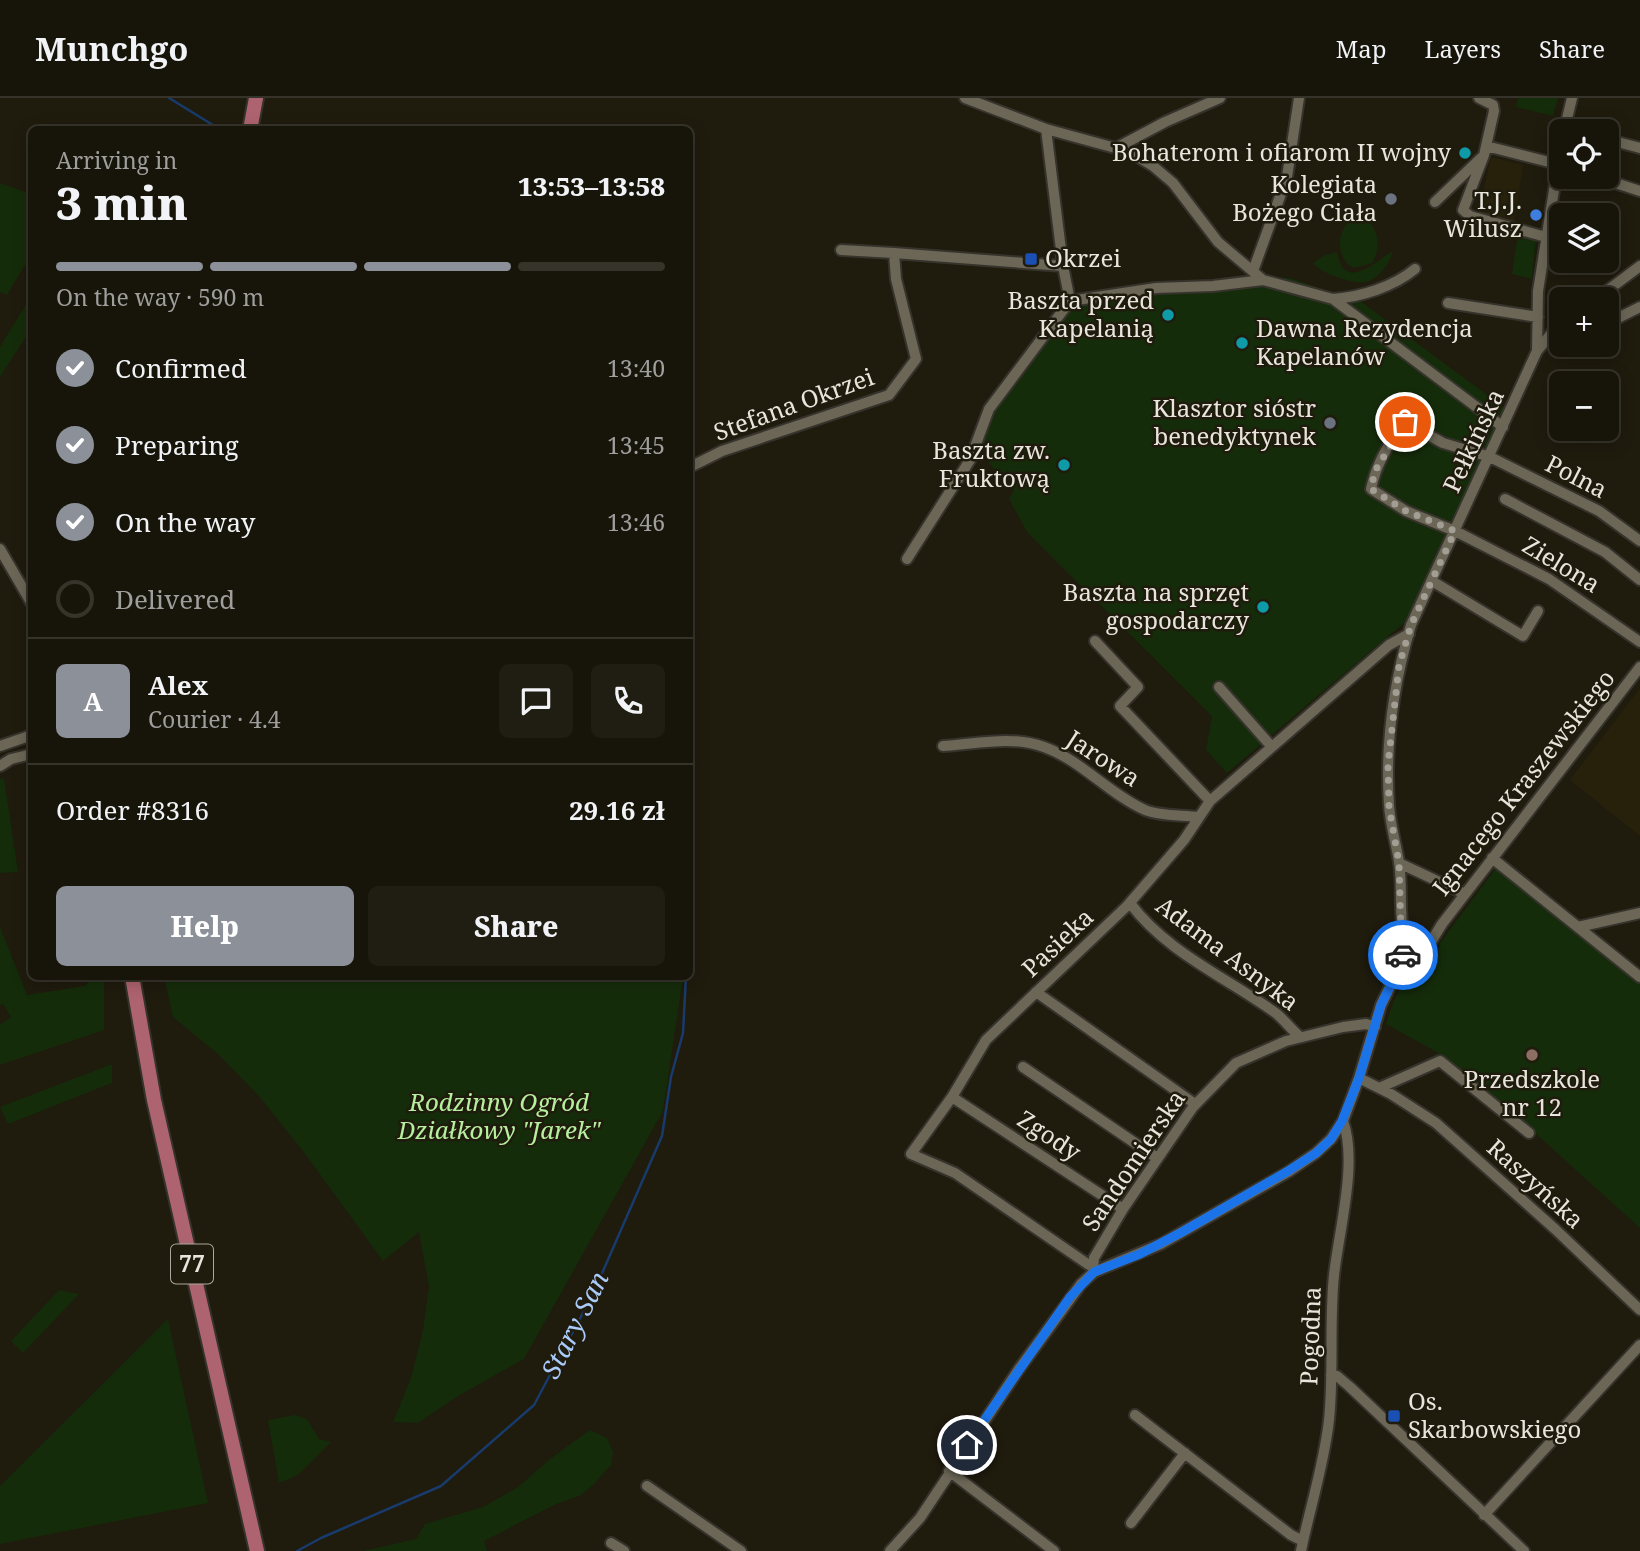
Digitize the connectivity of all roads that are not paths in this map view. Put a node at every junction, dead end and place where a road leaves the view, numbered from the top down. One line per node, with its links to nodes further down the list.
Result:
1 (256, 98): 8 (main road)
2 (964, 98): 9 (street)
3 (1220, 98): 11 (street)
4 (1299, 98): 25 (street)
5 (1479, 98): 13 (street)
6 (1572, 98): 7 (street)
7 (1569, 119)
8 (250, 126)
9 (1046, 129): 11 (street); 22 (street)
10 (1619, 142): 12 (street)
11 (1118, 147): 25 (street)
12 (1640, 148)
13 (1485, 150): 14 (street); 18 (street); 19 (street)
14 (1549, 162)
15 (1619, 184): 17 (street)
16 (1555, 189): 19 (street)
17 (1640, 191)
18 (1435, 202)
19 (1546, 237): 32 (street)
20 (841, 250): 21 (street)
21 (894, 253): 22 (street); 39 (street, Stefana Okrzei)
22 (1063, 266): 29 (street)
23 (1640, 266): 27 (street)
24 (1415, 269): 28 (street)
25 (1253, 271): 26 (street)
26 (1263, 280): 28 (street); 29 (street)
27 (1612, 287)
28 (1333, 299): 37 (street)
29 (1070, 301): 44 (street)
30 (1448, 303): 32 (street)
31 (1640, 307): 33 (street)
32 (1538, 317): 35 (street)
33 (1619, 318)
34 (1549, 337): 35 (street)
35 (1538, 351): 37 (street, Pełkińska)
36 (1405, 422): 38 (street, Polna); 41 (street, Zielona)
37 (1503, 427): 38 (street, Pełkińska)
38 (1490, 457): 41 (street, Pełkińska); 42 (street, Polna)
39 (693, 466)
40 (1505, 499): 45 (street)
41 (1455, 531): 46 (street, Pełkińska); 51 (street, Zielona)
42 (1640, 541)
43 (0, 549): 47 (street)
44 (907, 559)
45 (1640, 580)
46 (1432, 581): 48 (street); 49 (street, Pełkińska)
47 (28, 597)
48 (1538, 611)
49 (1409, 634): 52 (street, Pasieka); 53 (street, Pełkińska)
50 (1095, 641): 62 (street)
51 (1640, 642)
52 (1378, 654): 53 (street); 59 (street, Pasieka)
53 (1399, 666): 65 (street, Pełkińska)
54 (1640, 667): 64 (street, Ignacego Kraszewskiego)
55 (1219, 687): 59 (street)
56 (28, 736): 57 (street)
57 (0, 746)
58 (943, 746): 63 (street, Jarowa)
59 (1270, 746): 62 (street, Pasieka)
60 (28, 755): 61 (street)
61 (0, 766)
62 (1210, 801): 63 (street, Pasieka)
63 (1198, 817): 67 (street, Pasieka)
64 (1492, 858): 66 (street, Ignacego Kraszewskiego); 69 (street)
65 (1399, 863): 66 (street); 70 (street, Pełkińska)
66 (1465, 894): 70 (street, Ignacego Kraszewskiego)
67 (1130, 903): 74 (street, Pasieka); 76 (street, Adama Asnyka)
68 (1640, 914): 69 (street)
69 (1578, 927): 72 (street)
70 (1418, 941): 71 (street); 71 (street, Ignacego Kraszewskiego)
71 (1409, 961): 75 (street)
72 (1640, 977)
73 (133, 980): 98 (main road, 77)
74 (1036, 992): 80 (street, Pasieka); 81 (street)
75 (1375, 1027): 76 (street, Sandomierska); 78 (street)
76 (1300, 1037): 81 (street, Sandomierska)
77 (1023, 1067): 84 (street)
78 (1359, 1078): 79 (street, Raszyńska); 82 (street)
79 (1379, 1088): 83 (street); 87 (street, Raszyńska)
80 (952, 1097): 85 (street, Zgody); 86 (street, Pasieka)
81 (1195, 1104): 84 (street, Sandomierska)
82 (1342, 1121): 86 (street); 89 (street, Pogodna)
83 (1529, 1133)
84 (1157, 1158): 85 (street, Sandomierska)
85 (1123, 1209): 86 (street, Sandomierska)
86 (1093, 1269): 92 (street)
87 (1640, 1310)
88 (1640, 1345): 94 (street)
89 (1331, 1375): 94 (street); 97 (street, Pogodna)
90 (1135, 1415): 91 (street)
91 (1185, 1453): 95 (street); 97 (street)
92 (949, 1471): 101 (street); 102 (street)
93 (647, 1486): 100 (street)
94 (1485, 1515): 103 (street)
95 (1131, 1523)
96 (611, 1543): 99 (street)
97 (1302, 1546)
98 (257, 1551)
99 (624, 1551)
100 (741, 1551)
101 (890, 1551)
102 (1054, 1551)
103 (1524, 1551)

